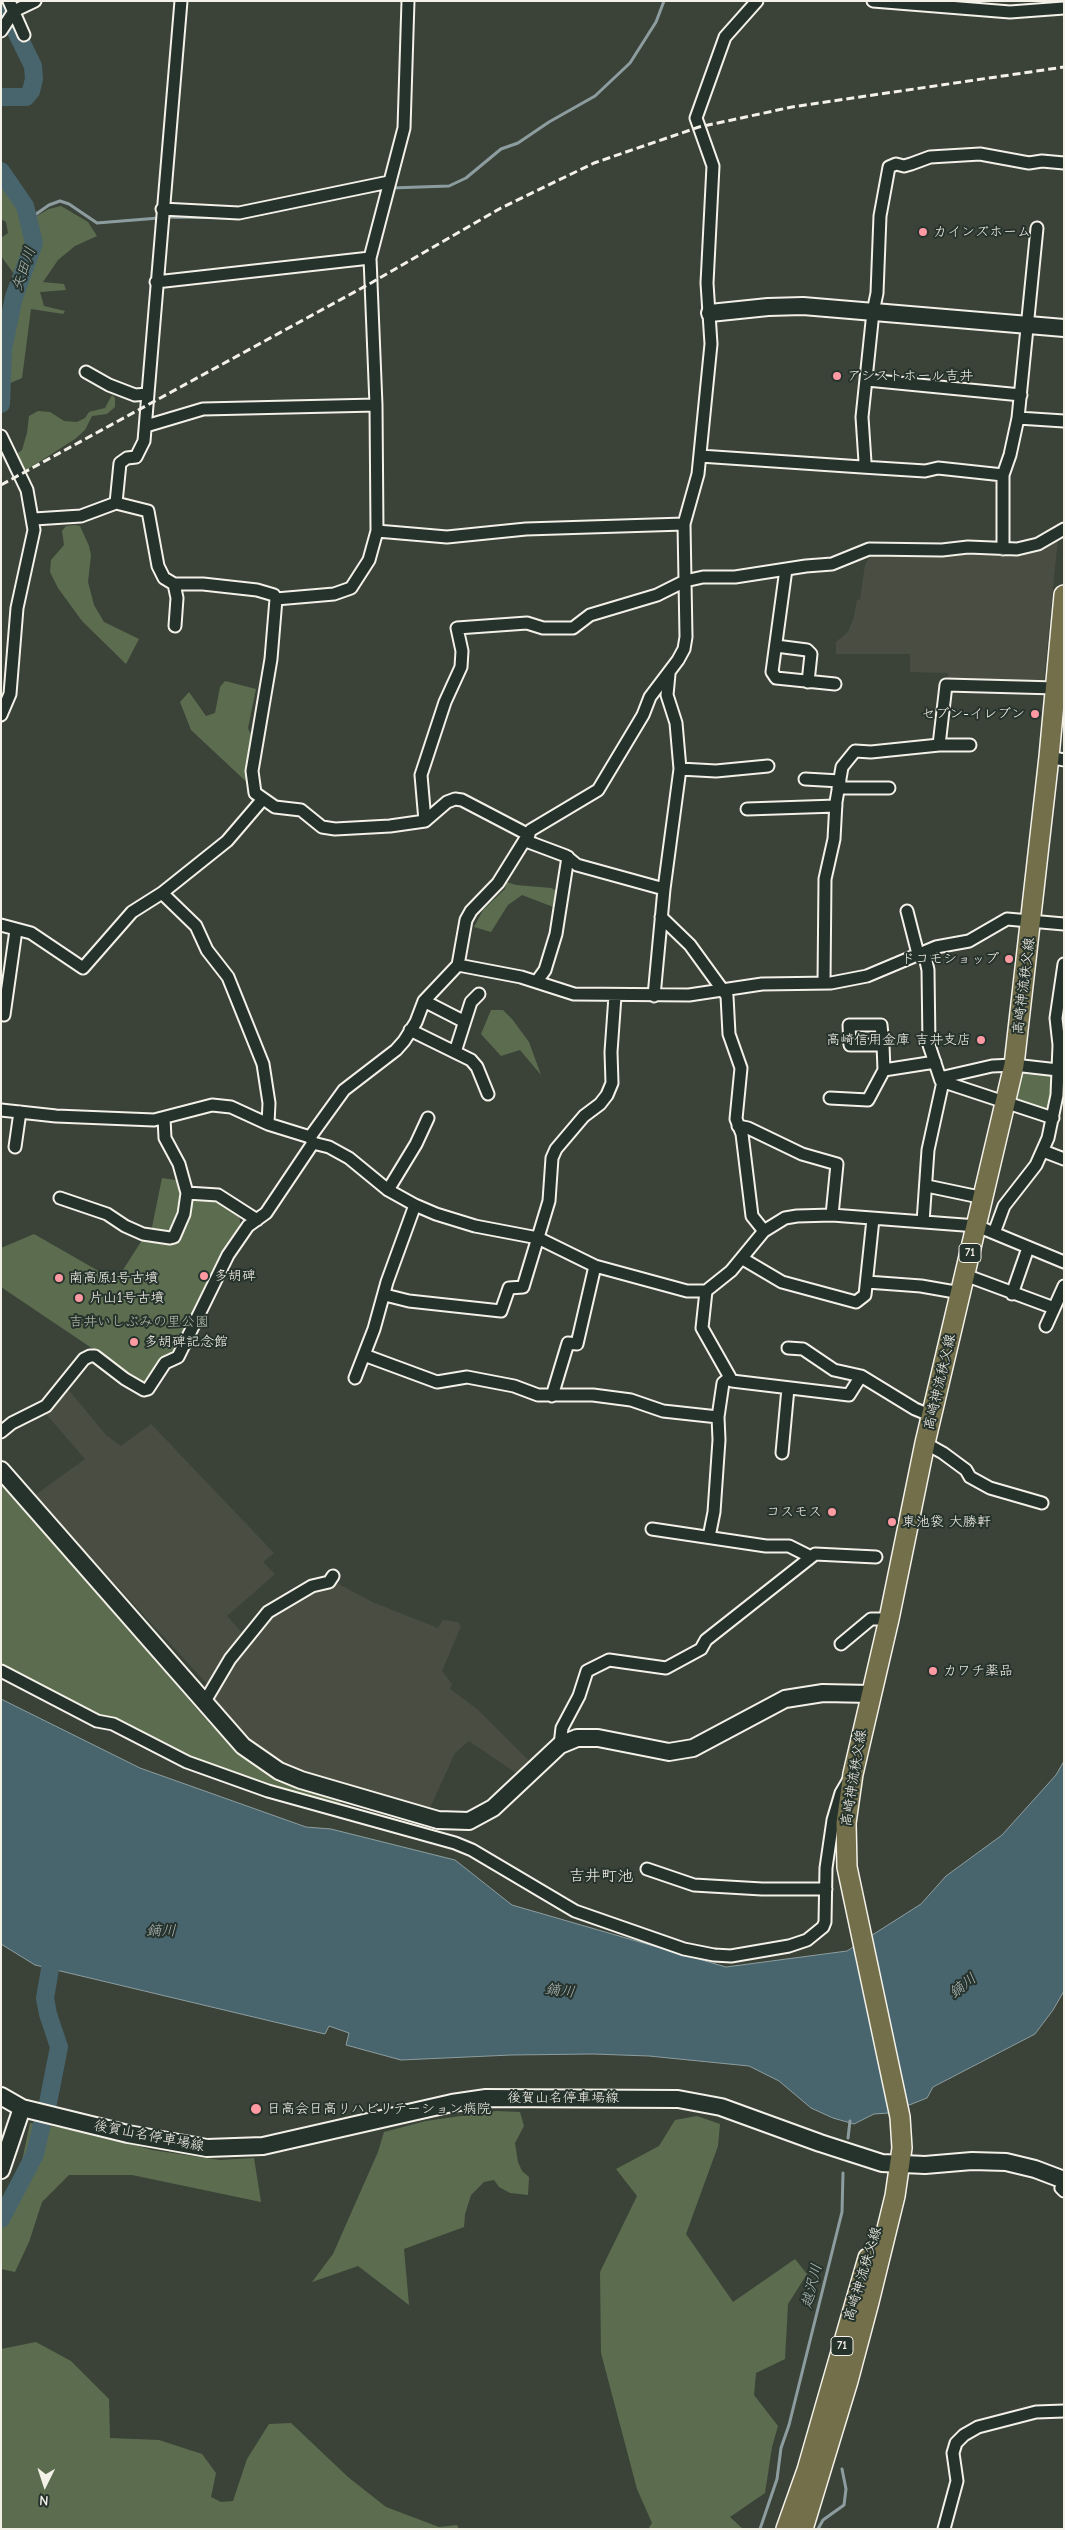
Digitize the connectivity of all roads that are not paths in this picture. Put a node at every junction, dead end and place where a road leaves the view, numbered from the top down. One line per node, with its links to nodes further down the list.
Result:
1 (35, 1): 8 (street)
2 (181, 1): 13 (street)
3 (408, 1): 12 (street)
4 (757, 1): 18 (street)
5 (877, 2): 6 (street)
6 (1051, 5): 7 (street)
7 (1064, 8)
8 (12, 9): 9 (street); 10 (street)
9 (3, 27)
10 (24, 35)
11 (1064, 162): 17 (street)
12 (389, 182): 13 (street); 15 (street)
13 (162, 209): 16 (street)
14 (1037, 228): 19 (street)
15 (370, 258): 16 (street); 25 (street)
16 (156, 282): 23 (street)
17 (873, 312): 18 (street); 19 (street); 22 (street)
18 (710, 313): 30 (street)
19 (1027, 327): 20 (street); 24 (street)
20 (1064, 328)
21 (86, 372): 23 (street)
22 (867, 380): 24 (street); 31 (street)
23 (148, 394): 28 (street)
24 (1021, 395): 26 (street)
25 (376, 405): 28 (street); 37 (street)
26 (1018, 418): 27 (street); 32 (street)
27 (1064, 421)
28 (146, 426): 33 (street)
29 (1, 436): 34 (street)
30 (700, 456): 31 (street); 35 (street)
31 (862, 467): 32 (street)
32 (1003, 475): 38 (street)
33 (116, 503): 34 (street); 41 (street)
34 (34, 520): 50 (street)
35 (684, 524): 37 (street); 40 (street)
36 (1064, 529): 38 (street)
37 (377, 531): 43 (street)
38 (1003, 549): 39 (street)
39 (786, 569): 40 (street); 45 (street)
40 (685, 580): 46 (street); 62 (street)
41 (174, 584): 43 (street); 44 (street)
42 (1064, 595): 49 (main road, 高崎神流秩父線 / 71)
43 (276, 599): 59 (street)
44 (175, 626)
45 (776, 646): 47 (street); 47 (street)
46 (669, 674): 55 (street); 63 (street)
47 (808, 682): 48 (street)
48 (835, 684)
49 (1056, 688): 51 (street); 53 (main road, 高崎神流秩父線 / 71)
50 (1, 715)
51 (939, 745): 52 (street); 57 (street)
52 (970, 745)
53 (1057, 758): 69 (main road, 高崎神流秩父線 / 71)
54 (768, 766): 55 (street)
55 (680, 769): 65 (street)
56 (805, 779): 57 (street)
57 (839, 785): 58 (street); 60 (street)
58 (889, 788)
59 (263, 799): 62 (street); 66 (street)
60 (836, 806): 61 (street); 77 (street)
61 (748, 809)
62 (425, 821): 63 (street)
63 (528, 838): 64 (street); 75 (street)
64 (568, 857): 65 (street); 76 (street)
65 (664, 889): 68 (street)
66 (162, 893): 72 (street); 102 (street)
67 (907, 910): 73 (street)
68 (661, 917): 78 (street); 81 (street)
69 (1031, 920): 70 (street); 73 (street); 90 (main road, 高崎神流秩父線 / 71)
70 (1064, 924)
71 (1, 925): 72 (street)
72 (16, 930): 83 (street)
73 (921, 953): 77 (street); 89 (street)
74 (1064, 964): 87 (street)
75 (458, 965): 76 (street); 82 (street)
76 (537, 981): 80 (street)
77 (824, 983): 78 (street)
78 (724, 990): 81 (street); 103 (street)
79 (480, 994): 84 (street)
80 (615, 996): 81 (street); 120 (street)
81 (654, 996)
82 (424, 1001): 84 (street); 85 (street)
83 (4, 1015)
84 (463, 1021): 88 (street)
85 (410, 1030): 88 (street); 104 (street)
86 (883, 1045): 91 (street)
87 (1062, 1046): 92 (street)
88 (455, 1052): 94 (street)
89 (935, 1062): 91 (street); 93 (street)
90 (1014, 1065): 92 (street); 93 (street); 96 (main road, 高崎神流秩父線 / 71)
91 (884, 1070): 95 (street)
92 (1058, 1070): 101 (street)
93 (941, 1081): 96 (street); 108 (street)
94 (488, 1094)
95 (830, 1098)
96 (1007, 1104): 101 (street); 112 (main road, 高崎神流秩父線 / 71)
97 (1, 1110): 98 (street)
98 (20, 1112): 99 (street); 105 (street)
99 (164, 1118): 102 (street); 110 (street)
100 (428, 1118): 109 (street)
101 (1052, 1118): 106 (street)
102 (268, 1124): 104 (street)
103 (738, 1126): 114 (street); 119 (street)
104 (312, 1140): 109 (street); 116 (street)
105 (15, 1146)
106 (1043, 1151): 107 (street); 118 (street)
107 (1064, 1159)
108 (927, 1186): 112 (street); 117 (street)
109 (388, 1190): 113 (street)
110 (187, 1193): 111 (street); 116 (street)
111 (60, 1198)
112 (984, 1198): 118 (main road, 高崎神流秩父線 / 71)
113 (415, 1205): 120 (street); 131 (street)
114 (832, 1215): 115 (street); 119 (street)
115 (873, 1219): 117 (street); 126 (street)
116 (257, 1220): 143 (street)
117 (923, 1222): 118 (street)
118 (986, 1229): 121 (street); 125 (main road, 高崎神流秩父線 / 71)
119 (764, 1231): 122 (street)
120 (538, 1238): 124 (street); 131 (street)
121 (1028, 1248): 123 (street); 130 (street)
122 (742, 1258): 126 (street); 128 (street)
123 (1064, 1262)
124 (595, 1266): 128 (street); 140 (street)
125 (965, 1275): 129 (main road, 高崎神流秩父線 / 71); 130 (street)
126 (867, 1282): 129 (street)
127 (1064, 1286): 132 (street)
128 (706, 1290): 138 (street)
129 (961, 1293): 141 (main road, 高崎神流秩父線 / 71)
130 (1012, 1294): 132 (street)
131 (385, 1295): 135 (street)
132 (1054, 1308): 133 (street)
133 (1046, 1326)
134 (788, 1348): 136 (street)
135 (364, 1354): 137 (street); 140 (street)
136 (861, 1376): 139 (street); 141 (street)
137 (355, 1378)
138 (729, 1378): 139 (street); 142 (street)
139 (788, 1388): 145 (street)
140 (552, 1396): 142 (street)
141 (932, 1416): 144 (main road, 高崎神流秩父線 / 71)
142 (718, 1417): 149 (street)
143 (1, 1432)
144 (925, 1443): 147 (street); 153 (main road, 高崎神流秩父線 / 71)
145 (782, 1453)
146 (1, 1470): 157 (street)
147 (1042, 1503)
148 (652, 1530): 149 (street)
149 (709, 1537): 150 (street)
150 (811, 1557): 151 (street); 158 (street)
151 (876, 1557)
152 (333, 1576): 157 (street)
153 (889, 1619): 154 (street); 156 (main road, 高崎神流秩父線 / 71)
154 (841, 1644)
155 (1, 1671): 161 (street)
156 (871, 1694): 158 (street); 159 (main road, 高崎神流秩父線 / 71)
157 (204, 1703): 158 (street)
158 (560, 1746)
159 (853, 1774): 161 (street); 164 (main road, 高崎神流秩父線 / 71)
160 (647, 1868): 161 (street)
161 (826, 1889)
162 (1, 2096): 163 (street, 後賀山名停車場線)
163 (22, 2108): 164 (street, 後賀山名停車場線); 165 (street)
164 (899, 2164): 166 (street, 後賀山名停車場線); 169 (main road, 高崎神流秩父線 / 71); 170 (main road, 高崎神流秩父線 / 71)
165 (1, 2170)
166 (1064, 2181): 167 (street)
167 (1064, 2192)
168 (1064, 2411): 171 (street)
169 (786, 2529)
170 (803, 2529)
171 (944, 2529)

